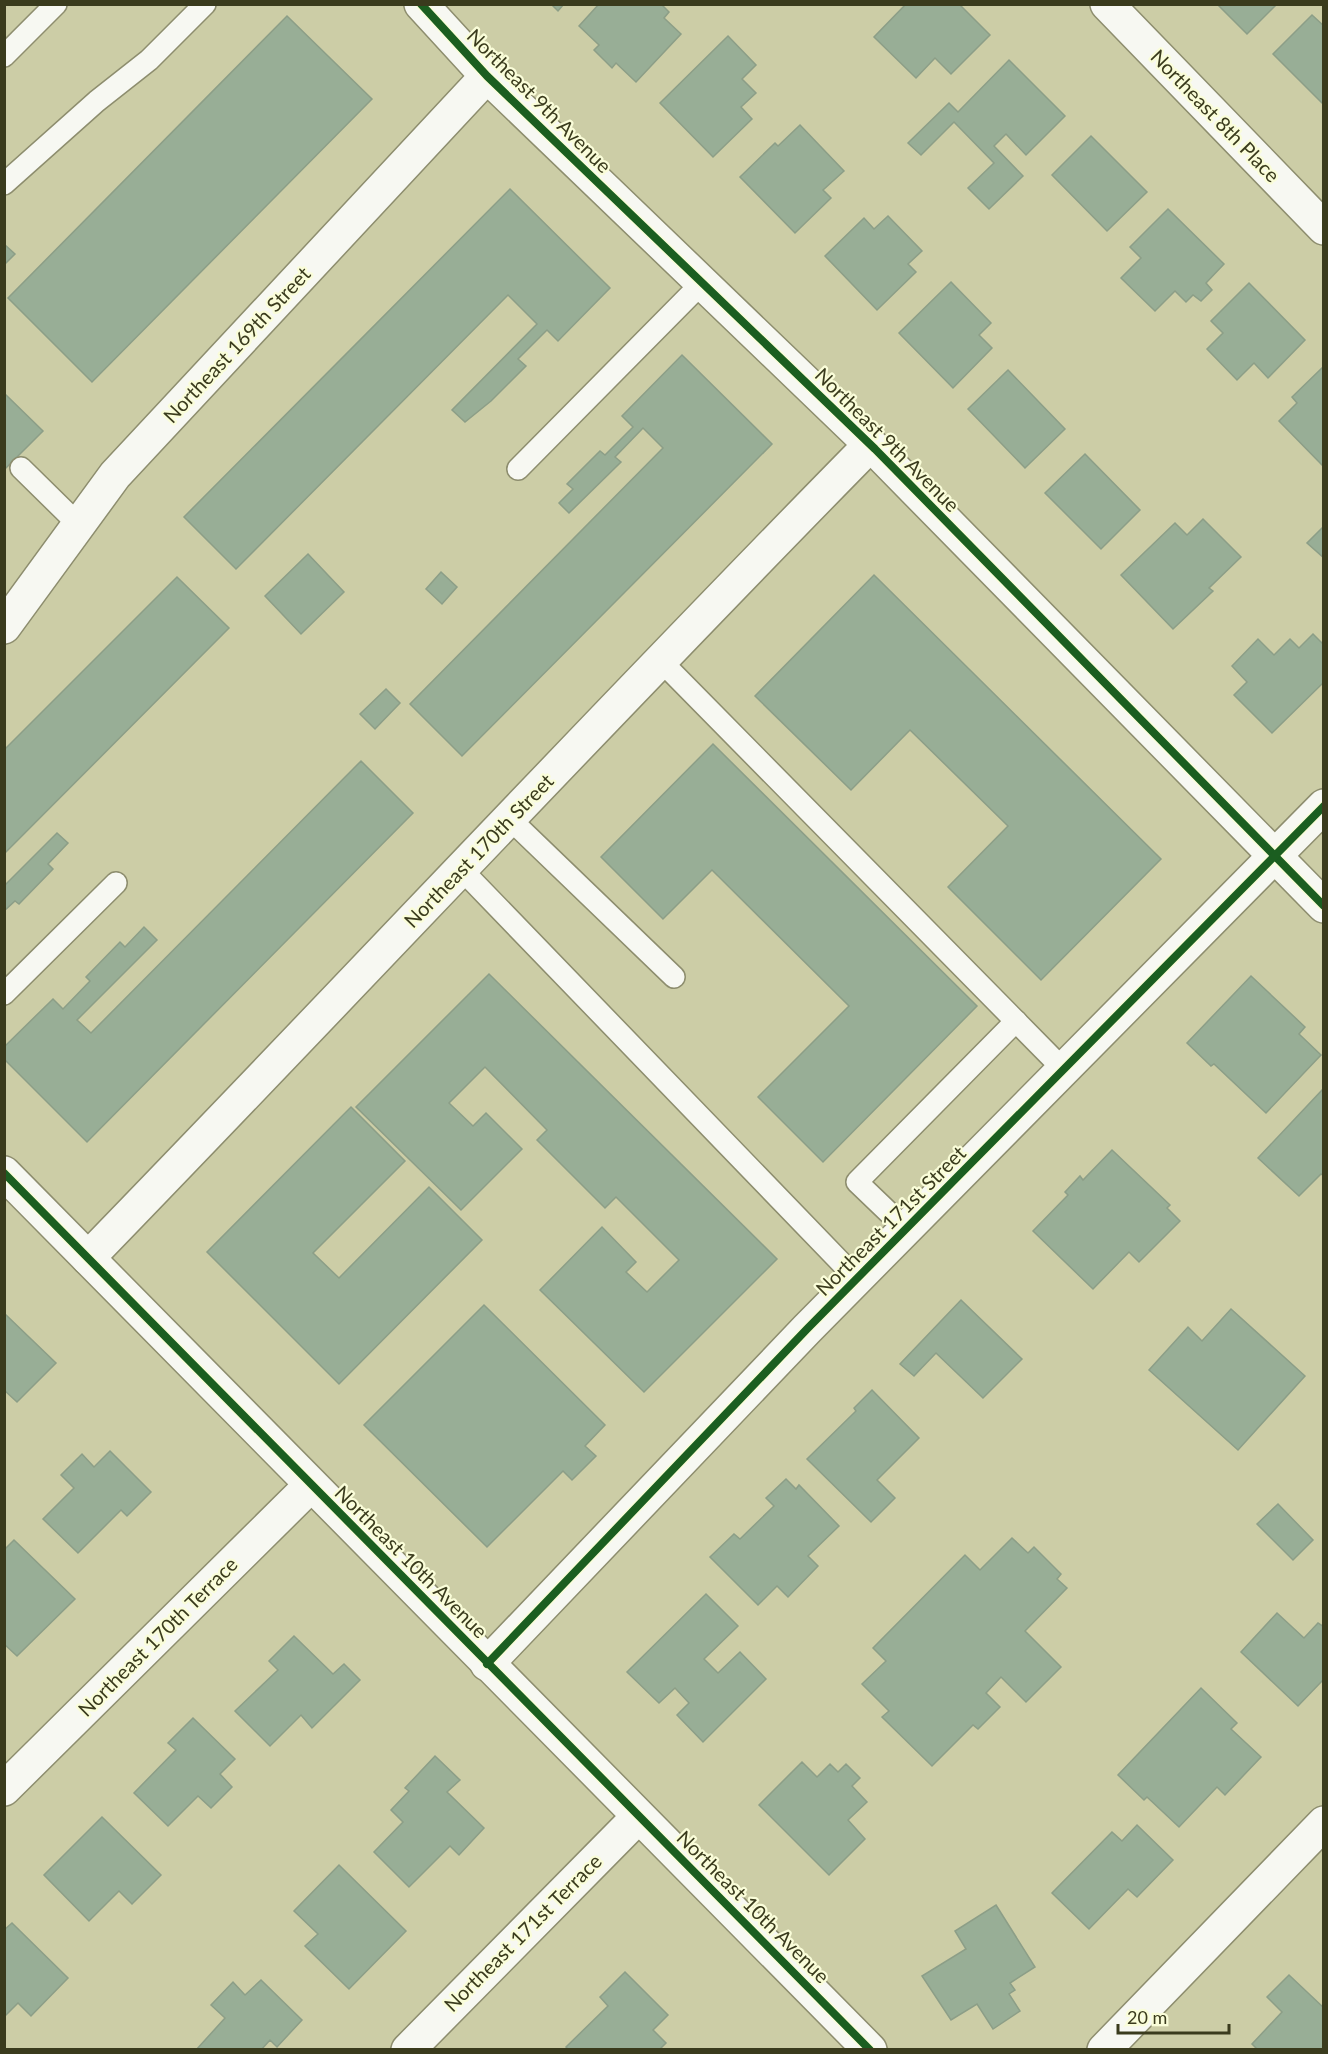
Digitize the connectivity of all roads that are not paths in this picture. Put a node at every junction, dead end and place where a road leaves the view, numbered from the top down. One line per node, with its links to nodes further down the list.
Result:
1 (56, 4): 5 (lane)
2 (205, 4): 7 (lane)
3 (421, 4): 6 (street, Northeast 9th Avenue)
4 (1107, 4): 8 (street, Northeast 8th Place)
5 (4, 56)
6 (487, 76): 9 (street, Northeast 9th Avenue); 13 (street, Northeast 169th Street)
7 (4, 184)
8 (1323, 228)
9 (702, 283): 10 (street, Northeast 9th Avenue); 12 (lane)
10 (870, 445): 15 (street, Northeast 170th Street); 18 (street, Northeast 9th Avenue)
11 (21, 468): 13 (lane)
12 (518, 469)
13 (79, 525): 14 (street, Northeast 169th Street)
14 (10, 608)
15 (659, 659): 17 (street, Northeast 170th Street); 24 (lane)
16 (1323, 806): 18 (street, Northeast 171st Street)
17 (511, 820): 19 (street, Northeast 170th Street); 22 (lane)
18 (1273, 857): 21 (street, Northeast 9th Avenue); 25 (street, Northeast 171st Street)
19 (462, 870): 28 (street, Northeast 170th Street); 29 (lane)
20 (116, 883): 23 (lane)
21 (1323, 906)
22 (674, 977)
23 (4, 994)
24 (1016, 1021): 25 (lane); 27 (lane)
25 (1064, 1070): 27 (street, Northeast 171st Street)
26 (4, 1173): 28 (street, Northeast 10th Avenue)
27 (906, 1229): 29 (street, Northeast 171st Street)
28 (88, 1258): 30 (street, Northeast 10th Avenue)
29 (857, 1279): 31 (street, Northeast 171st Street)
30 (311, 1485): 31 (street, Northeast 10th Avenue); 32 (street, Northeast 170th Terrace)
31 (488, 1664): 33 (street, Northeast 10th Avenue)
32 (4, 1788)
33 (638, 1817): 35 (street, Northeast 171st Terrace); 36 (street, Northeast 10th Avenue)
34 (1323, 1823): 37 (street)
35 (408, 2049)
36 (870, 2049)
37 (1104, 2049)

